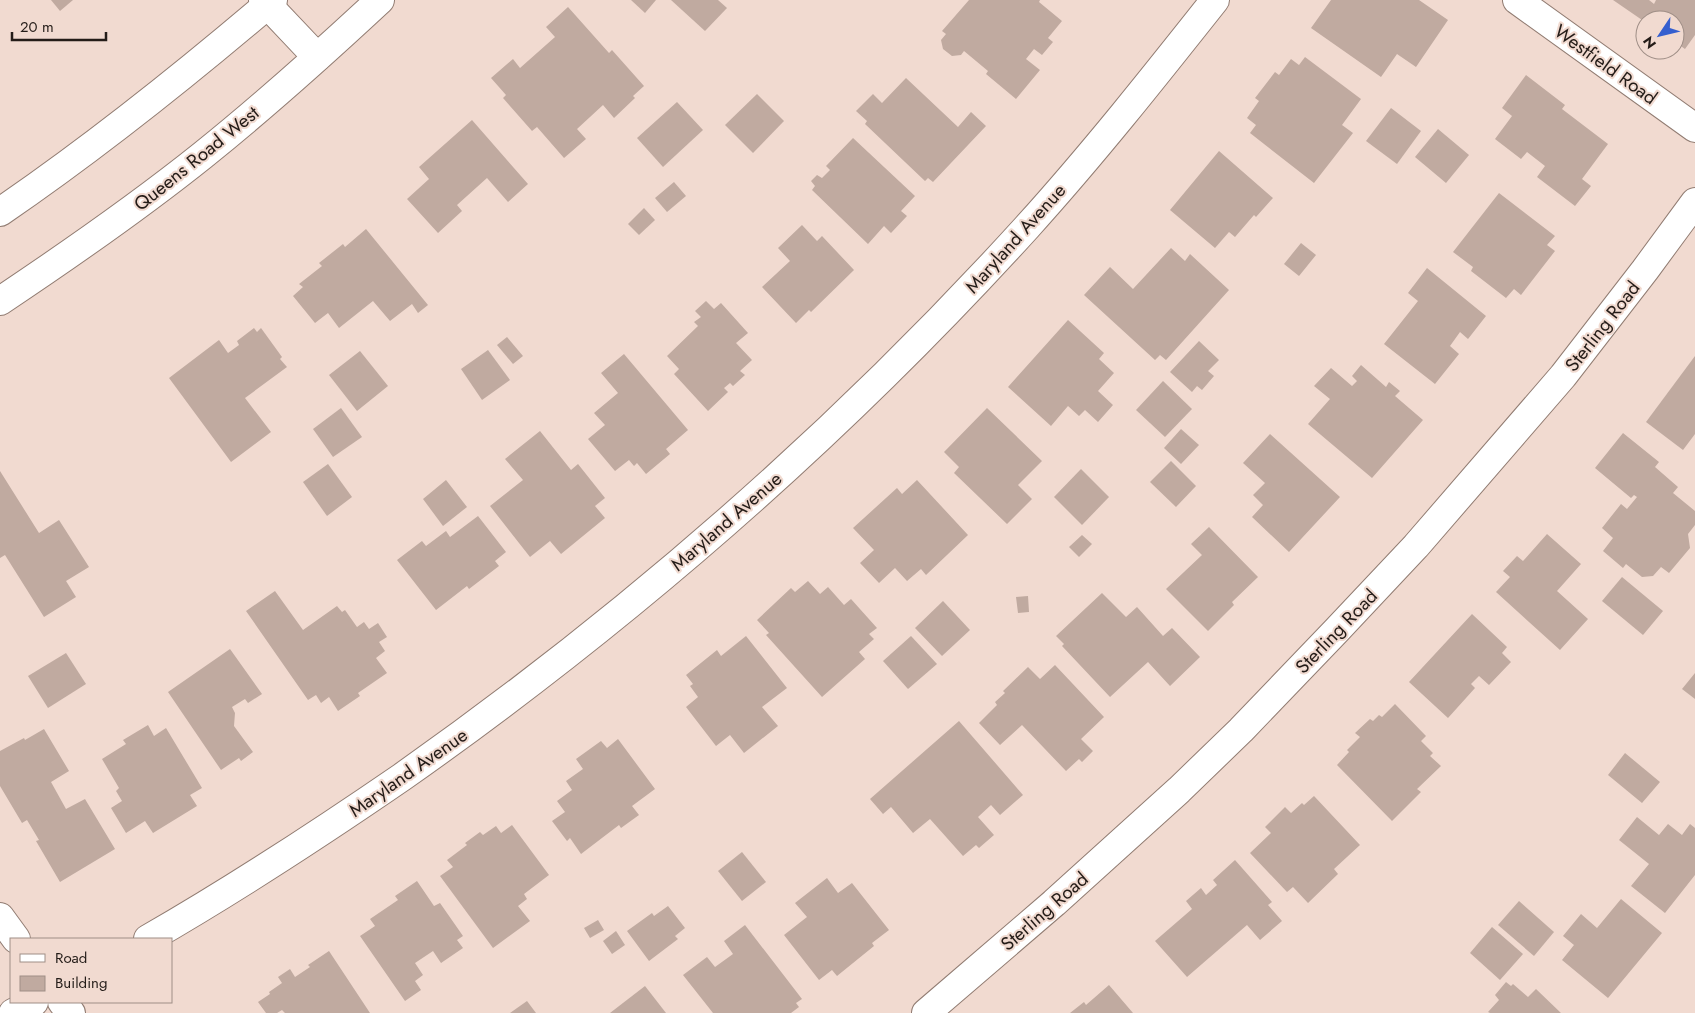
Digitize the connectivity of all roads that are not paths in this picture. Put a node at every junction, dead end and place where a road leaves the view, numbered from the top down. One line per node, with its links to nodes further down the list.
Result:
1 (380, 0): 5 (street, Queens Road West)
2 (1215, 0): 12 (street, Maryland Avenue)
3 (1517, 0): 6 (street, Westfield Road)
4 (268, 2): 5 (street); 8 (street)
5 (317, 57): 9 (street, Queens Road West)
6 (1695, 128)
7 (1695, 202): 17 (street, Sterling Road)
8 (0, 212)
9 (0, 301)
10 (0, 917): 11 (street)
11 (15, 938)
12 (150, 938)
13 (32, 1003): 15 (street)
14 (63, 1003): 16 (street)
15 (13, 1013)
16 (71, 1013)
17 (926, 1013)

